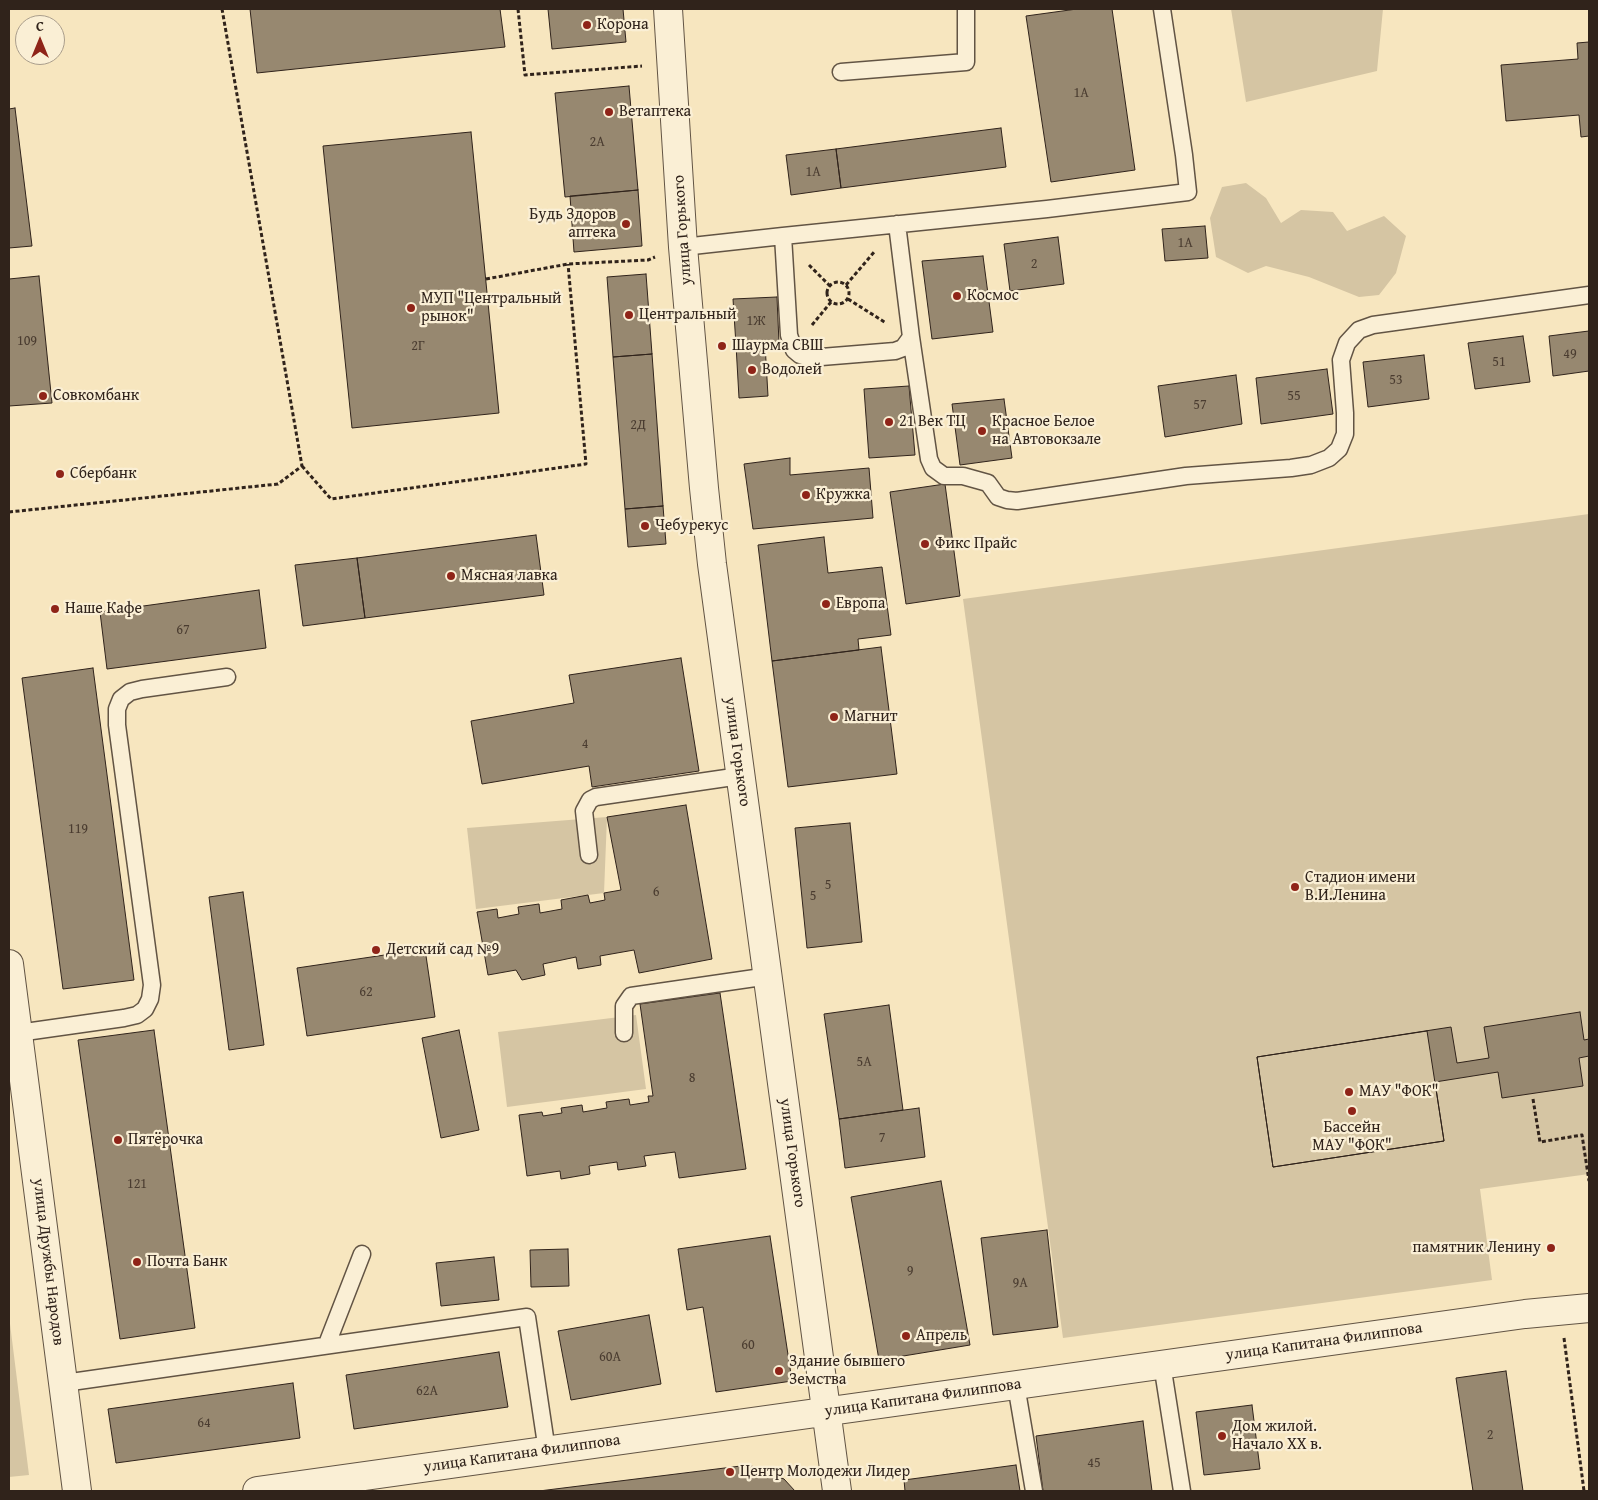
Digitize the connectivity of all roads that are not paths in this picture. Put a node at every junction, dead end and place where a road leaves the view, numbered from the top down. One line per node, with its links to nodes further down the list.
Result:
1 (668, 9): 7 (street, улица Горького)
2 (966, 9): 4 (lane)
3 (1162, 9): 5 (lane)
4 (841, 72)
5 (897, 224): 6 (lane); 9 (lane)
6 (783, 236): 7 (lane); 9 (lane)
7 (684, 247): 11 (street, улица Горького)
8 (1589, 295): 9 (lane)
9 (912, 337)
10 (227, 677): 15 (lane)
11 (740, 776): 12 (lane); 14 (street, улица Горького)
12 (588, 855)
13 (9, 964): 15 (street, улица Дружбы Народов)
14 (769, 976): 16 (lane); 23 (street, улица Горького)
15 (18, 1033): 21 (street, улица Дружбы Народов)
16 (624, 1033)
17 (362, 1254): 19 (lane)
18 (1589, 1308): 20 (street, улица Капитана Филиппова)
19 (327, 1344): 21 (lane); 24 (lane)
20 (1162, 1364): 22 (street, улица Капитана Филиппова); 30 (lane)
21 (64, 1383): 26 (street, улица Дружбы Народов)
22 (1016, 1385): 23 (street, улица Капитана Филиппова); 29 (lane)
23 (826, 1412): 24 (street, улица Капитана Филиппова); 28 (street, улица Горького)
24 (547, 1450): 25 (street, улица Капитана Филиппова)
25 (343, 1485): 27 (street, улица Капитана Филиппова)
26 (77, 1491)
27 (257, 1491)
28 (837, 1491)
29 (1034, 1491)
30 (1182, 1491)

